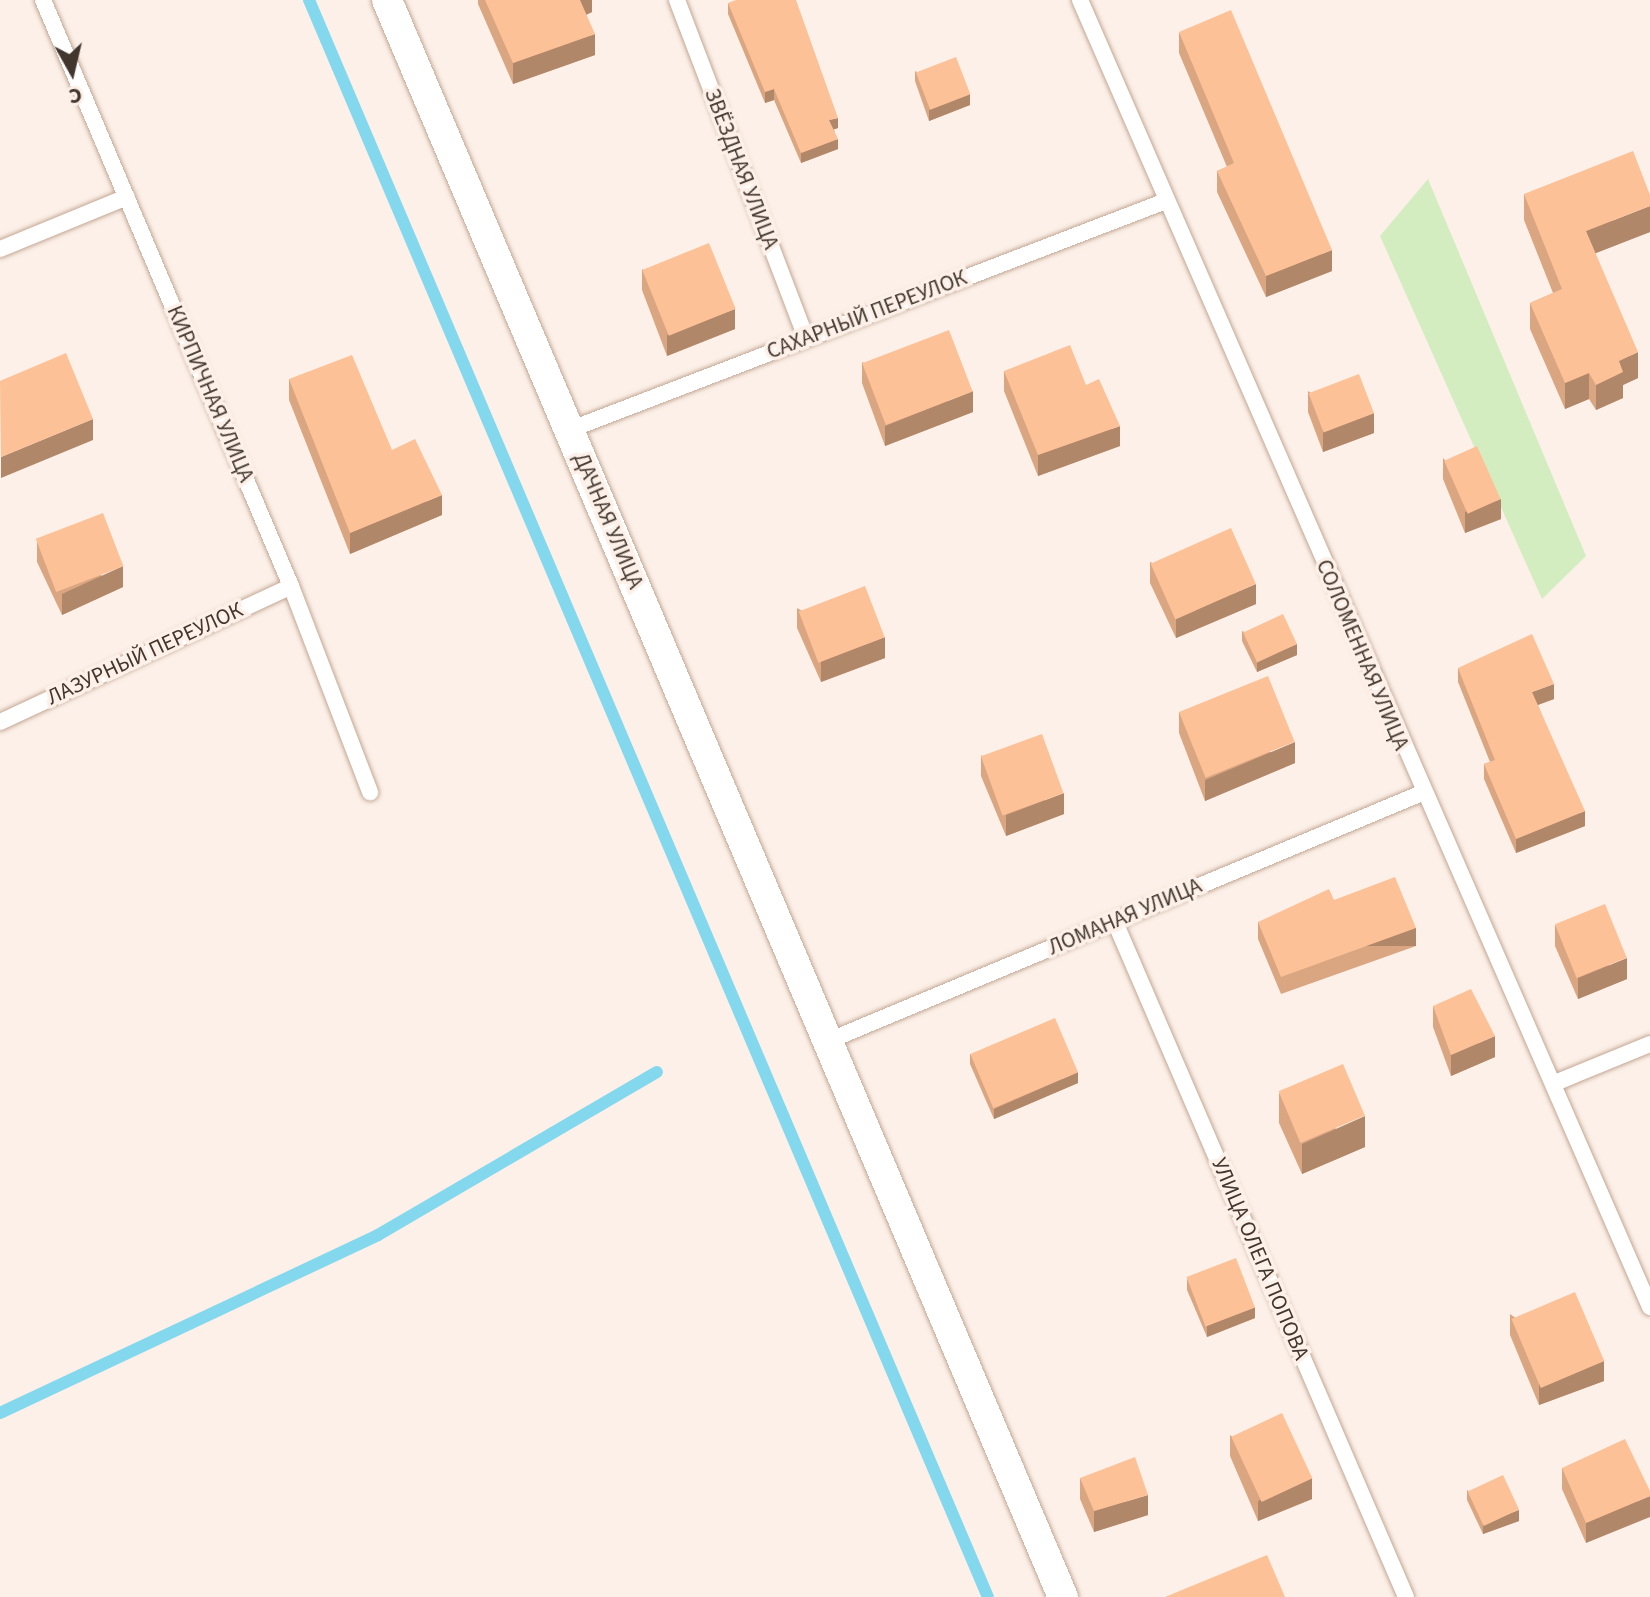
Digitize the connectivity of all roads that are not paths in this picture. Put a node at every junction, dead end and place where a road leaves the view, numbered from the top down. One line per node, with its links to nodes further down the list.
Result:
1 (43, 0): 5 (lane, КИРПИЧНАЯ УЛИЦА)
2 (387, 0): 9 (street, ДАЧНАЯ УЛИЦА)
3 (677, 0): 8 (lane, ЗВЁЗДНАЯ УЛИЦА)
4 (1080, 0): 6 (lane, СОЛОМЕННАЯ УЛИЦА)
5 (127, 197): 7 (lane); 10 (lane, КИРПИЧНАЯ УЛИЦА)
6 (1166, 201): 8 (lane, САХАРНЫЙ ПЕРЕУЛОК); 13 (lane, СОЛОМЕННАЯ УЛИЦА)
7 (0, 249)
8 (806, 338): 9 (lane, САХАРНЫЙ ПЕРЕУЛОК)
9 (569, 430): 15 (street, ДАЧНАЯ УЛИЦА)
10 (291, 586): 11 (lane, ЛАЗУРНЫЙ ПЕРЕУЛОК); 12 (lane, КИРПИЧНАЯ УЛИЦА)
11 (0, 722)
12 (370, 792)
13 (1422, 793): 14 (lane, ЛОМАНАЯ УЛИЦА); 17 (lane, СОЛОМЕННАЯ УЛИЦА)
14 (1115, 922): 15 (lane, ЛОМАНАЯ УЛИЦА); 20 (lane, УЛИЦА ОЛЕГА ПОПОВА)
15 (828, 1041): 19 (street, ДАЧНАЯ УЛИЦА)
16 (1650, 1044): 17 (lane)
17 (1555, 1083): 18 (lane, СОЛОМЕННАЯ УЛИЦА)
18 (1650, 1307)
19 (1063, 1597)
20 (1406, 1597)

